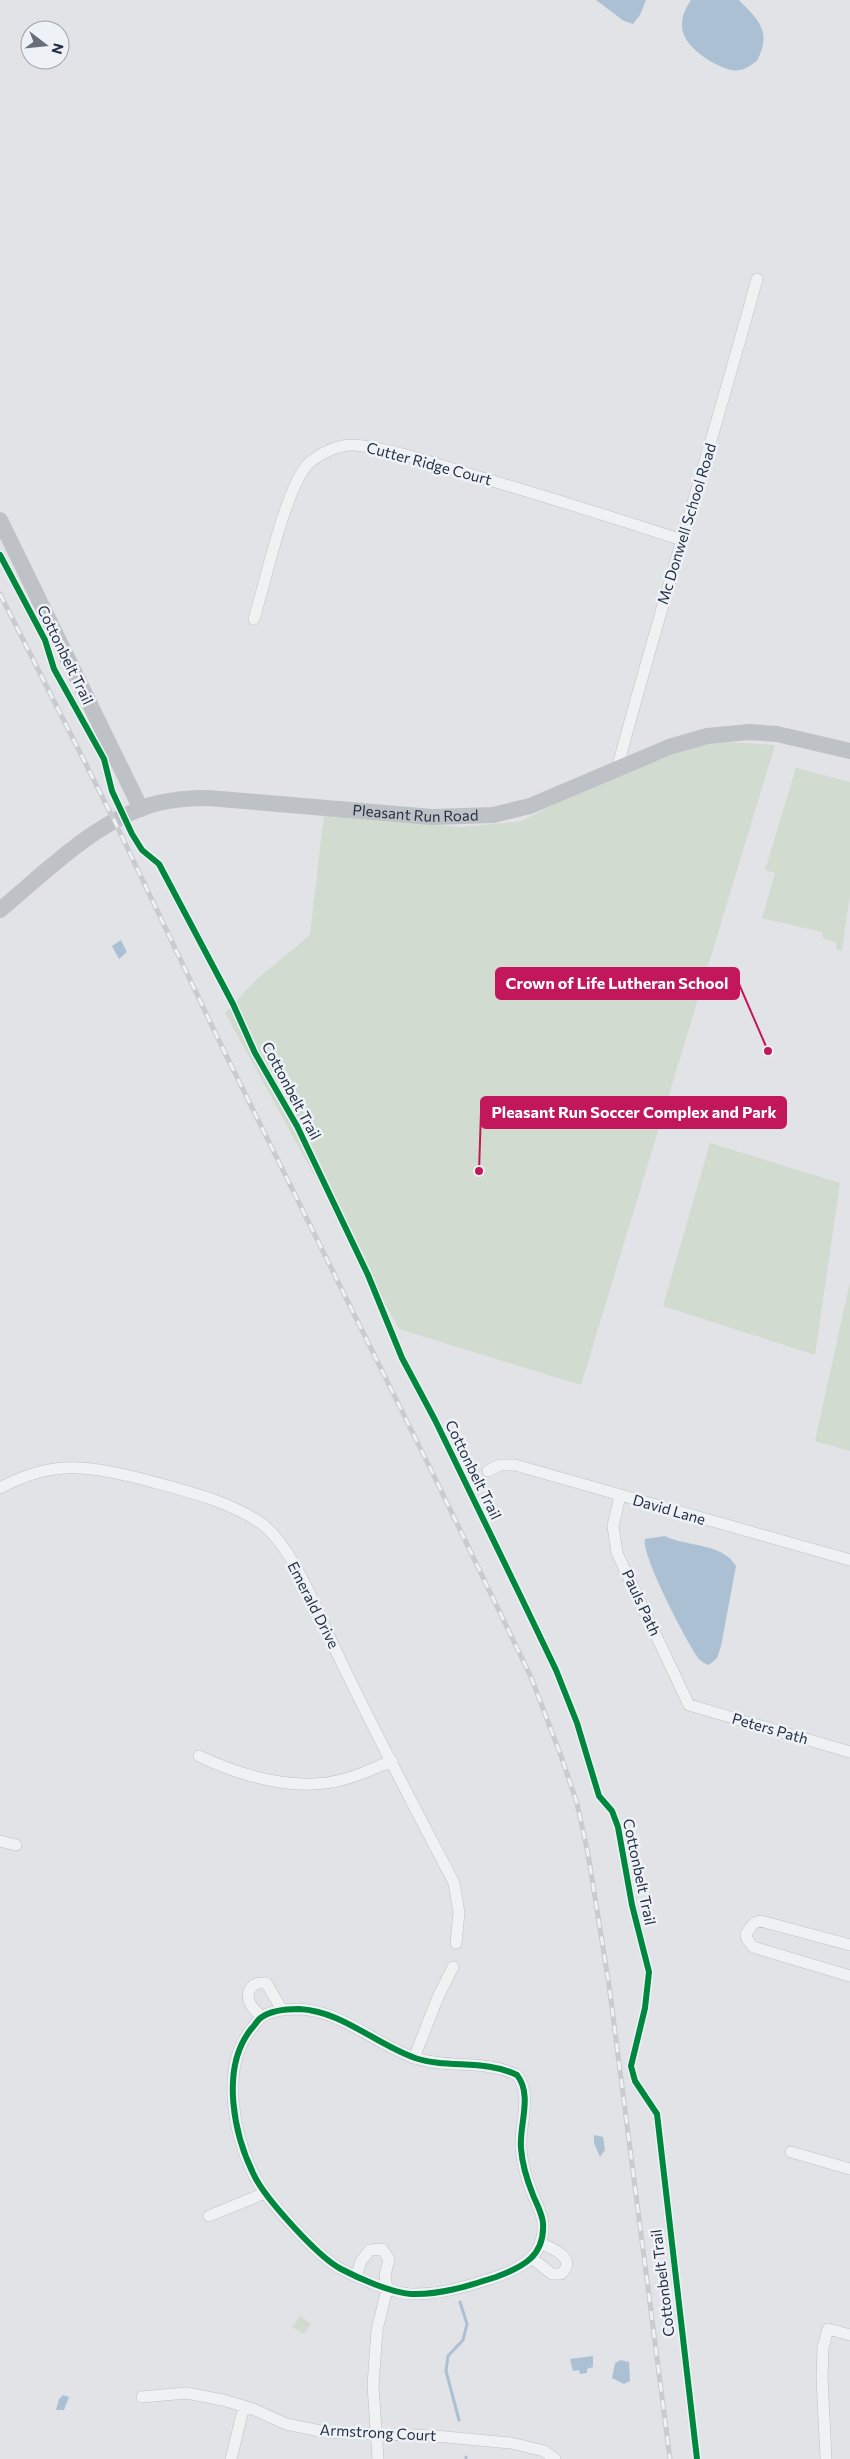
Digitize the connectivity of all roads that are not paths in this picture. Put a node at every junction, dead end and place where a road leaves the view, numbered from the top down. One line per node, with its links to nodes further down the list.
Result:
1 (757, 280): 3 (street, Mc Donwell School Road)
2 (0, 520): 7 (main road)
3 (682, 540): 4 (street, Cutter Ridge Court); 6 (street, Mc Donwell School Road)
4 (254, 619)
5 (850, 751): 6 (main road, Pleasant Run Road)
6 (617, 769): 7 (main road, Pleasant Run Road)
7 (141, 809): 8 (main road, Pleasant Run Road)
8 (0, 910)
9 (488, 1471): 11 (street, David Lane)
10 (0, 1488): 16 (street, Emerald Drive)
11 (620, 1496): 12 (street, David Lane); 13 (street, Pauls Path)
12 (850, 1560)
13 (690, 1705): 14 (street, Peters Path)
14 (850, 1752)
15 (199, 1756): 16 (street)
16 (392, 1761): 19 (street, Emerald Drive)
17 (0, 1840): 18 (street)
18 (16, 1845)
19 (456, 1943)
20 (850, 1945): 22 (street)
21 (453, 1966): 25 (street)
22 (850, 1976)
23 (282, 2010): 24 (street); 24 (street); 25 (street)
24 (262, 2017): 28 (street)
25 (414, 2058): 30 (street)
26 (791, 2152): 27 (street)
27 (850, 2169)
28 (265, 2193): 29 (street); 32 (street)
29 (208, 2216)
30 (541, 2244): 31 (street); 31 (street)
31 (533, 2259): 33 (street)
32 (357, 2276): 33 (street); 33 (street)
33 (387, 2289): 37 (street)
34 (850, 2335): 41 (street)
35 (142, 2397): 36 (street, Armstrong Court)
36 (244, 2406): 37 (street, Armstrong Court); 38 (street)
37 (377, 2432): 39 (street); 40 (street, Armstrong Court)
38 (231, 2459)
39 (378, 2459)
40 (555, 2459)
41 (826, 2459)

